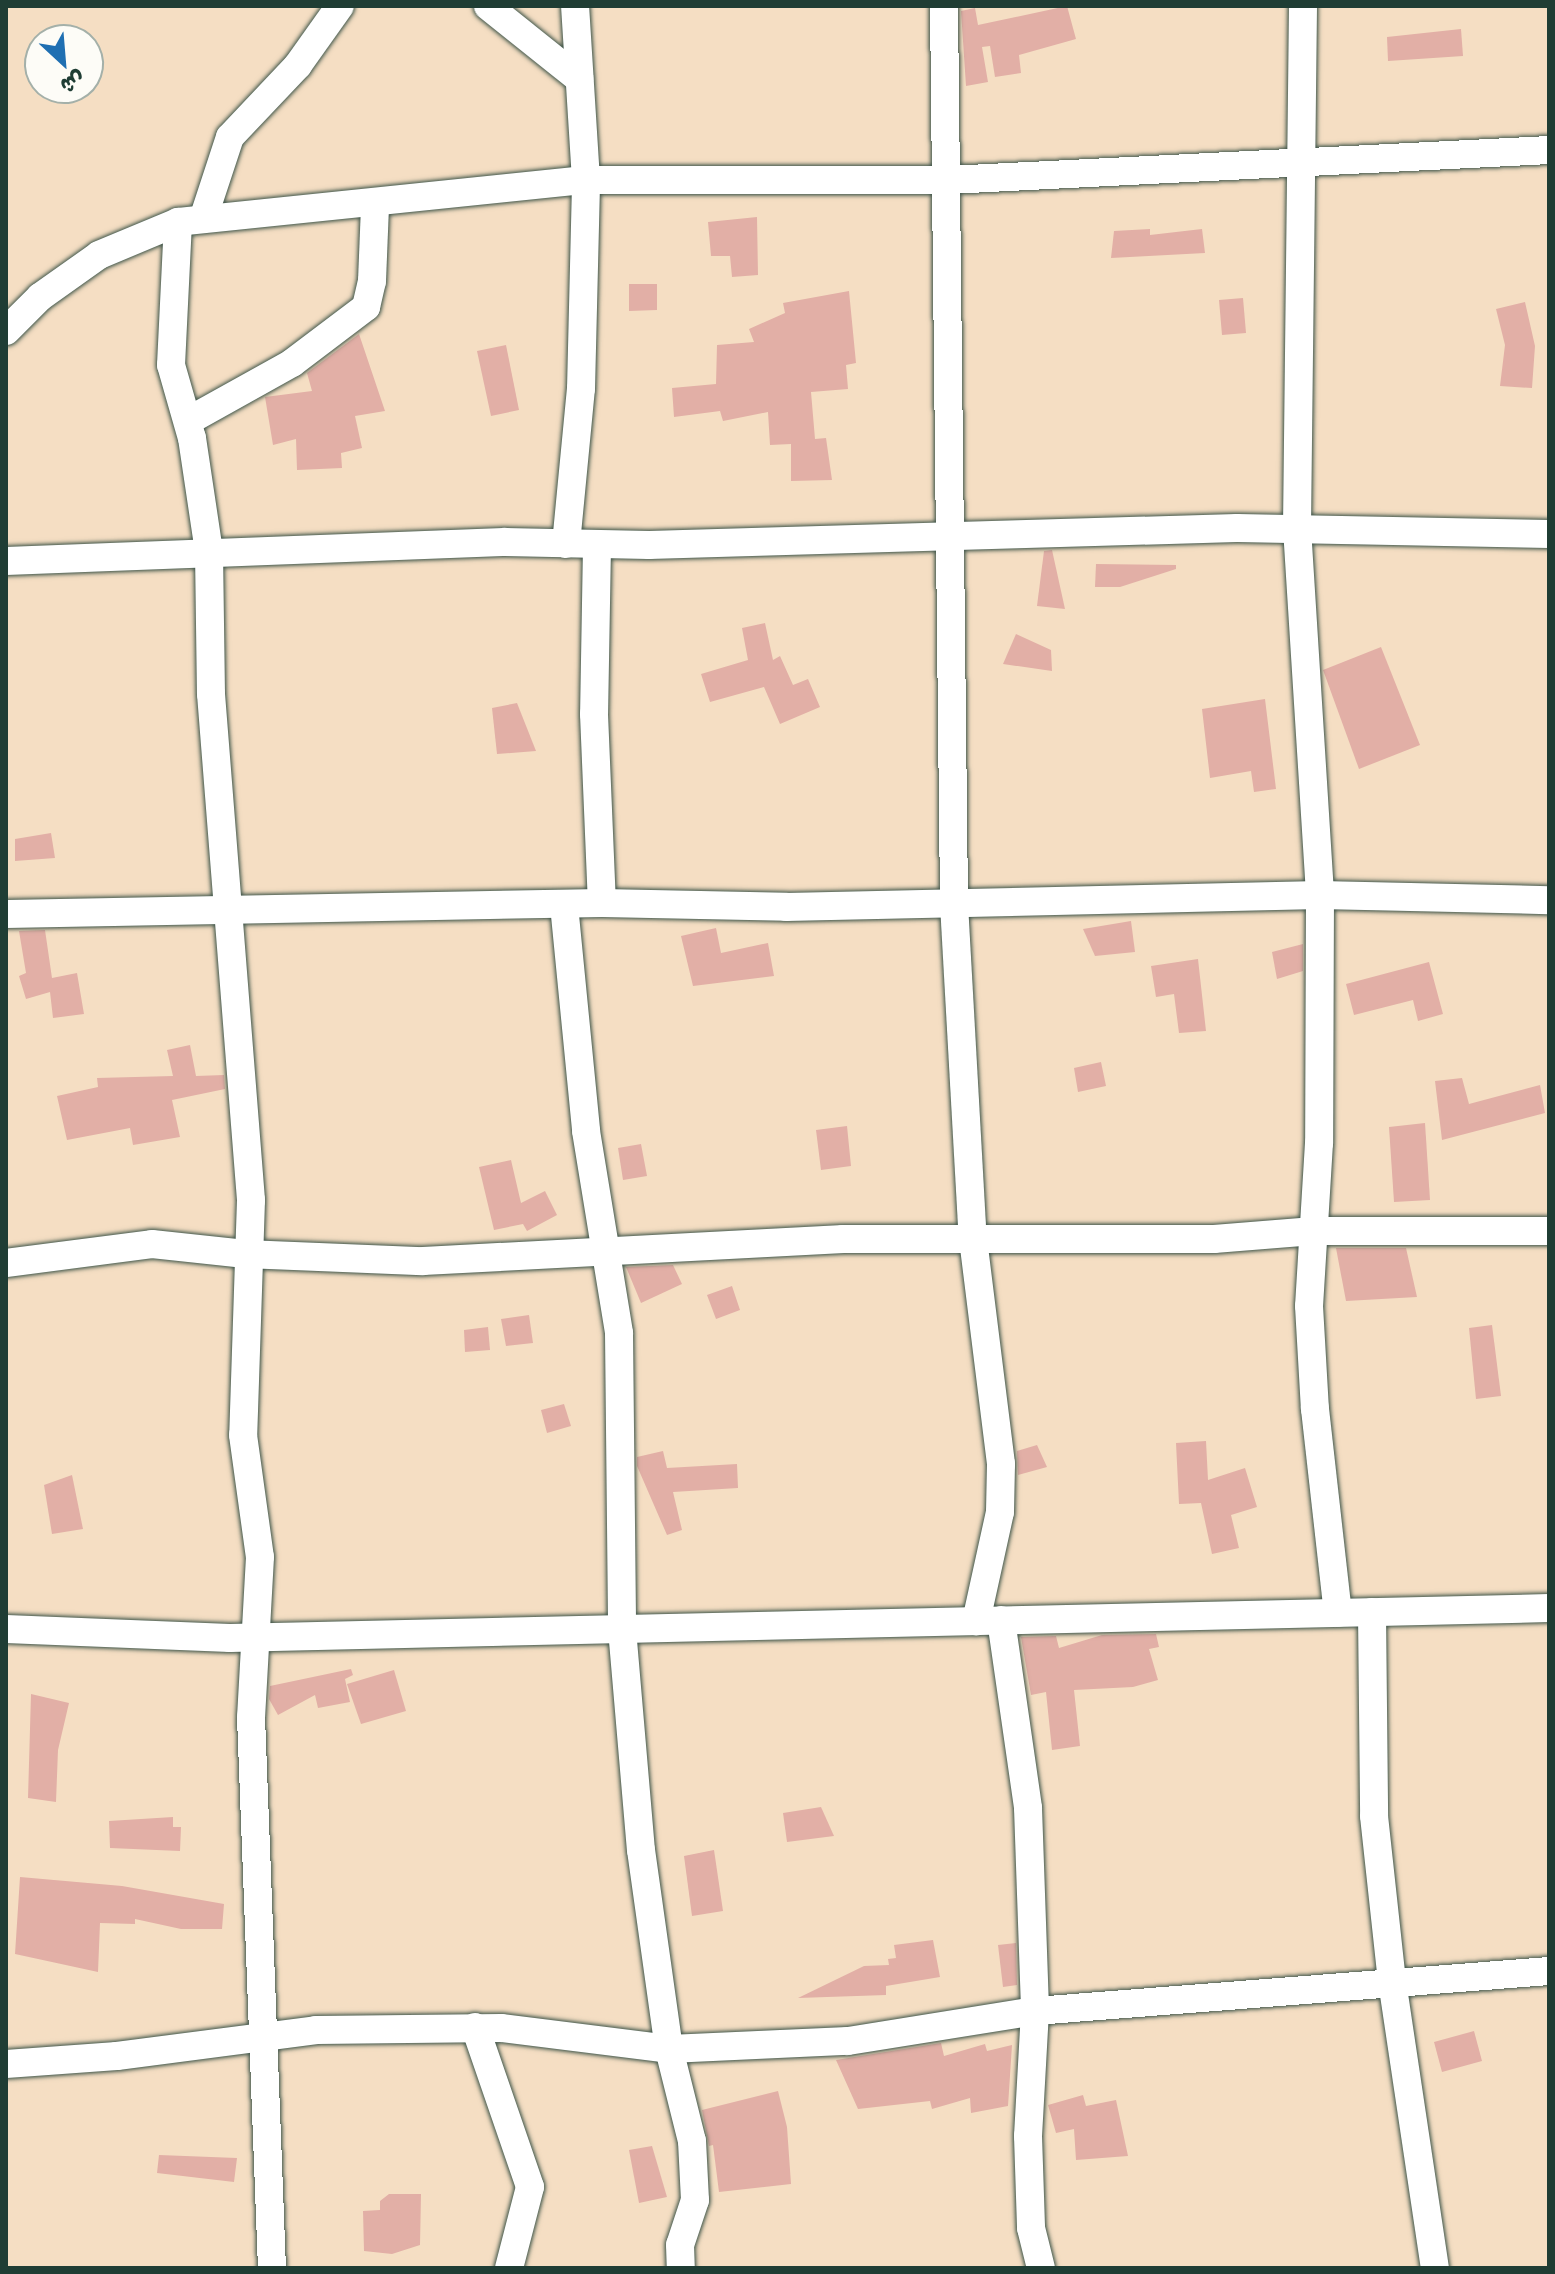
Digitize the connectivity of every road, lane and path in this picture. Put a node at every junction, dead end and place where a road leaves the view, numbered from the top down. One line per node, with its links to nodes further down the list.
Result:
1 (340, 6): 12 (street)
2 (488, 6): 6 (street)
3 (575, 6): 6 (street)
4 (944, 6): 10 (street)
5 (1303, 6): 8 (street)
6 (579, 79): 9 (street)
7 (1549, 150): 8 (street)
8 (1299, 163): 10 (street); 15 (street)
9 (586, 180): 10 (street); 11 (street); 18 (street)
10 (949, 180): 17 (street)
11 (375, 206): 12 (street); 14 (street)
12 (190, 221): 13 (street); 14 (street)
13 (6, 331)
14 (188, 421): 20 (street)
15 (1297, 528): 16 (street); 17 (street); 22 (street)
16 (1549, 534)
17 (952, 538): 19 (street); 25 (street)
18 (566, 544): 19 (street); 20 (street)
19 (597, 546): 24 (street)
20 (209, 552): 21 (street); 27 (street)
21 (6, 561)
22 (1320, 895): 23 (street); 25 (street); 29 (street)
23 (1549, 900)
24 (602, 903): 25 (street); 26 (street)
25 (954, 904): 31 (street)
26 (564, 905): 27 (street); 32 (street)
27 (232, 912): 28 (street); 33 (street)
28 (6, 914)
29 (1314, 1231): 30 (street); 31 (street); 37 (street)
30 (1549, 1231)
31 (973, 1239): 32 (street); 38 (street)
32 (606, 1252): 33 (street); 40 (street)
33 (245, 1254): 34 (street); 41 (street)
34 (6, 1263)
35 (1549, 1608): 36 (street)
36 (1372, 1612): 37 (street); 43 (street)
37 (1338, 1613): 38 (street)
38 (989, 1620): 40 (street); 44 (street)
39 (6, 1629): 41 (street)
40 (622, 1629): 41 (street); 47 (street)
41 (254, 1637): 46 (street)
42 (1549, 1971): 43 (street)
43 (1392, 1981): 44 (street); 53 (street)
44 (1035, 2011): 47 (street); 52 (street)
45 (475, 2027): 46 (street); 47 (street); 50 (street)
46 (264, 2035): 48 (street); 49 (street)
47 (669, 2049): 51 (street)
48 (6, 2064)
49 (272, 2268)
50 (509, 2268)
51 (681, 2268)
52 (1041, 2268)
53 (1435, 2268)

